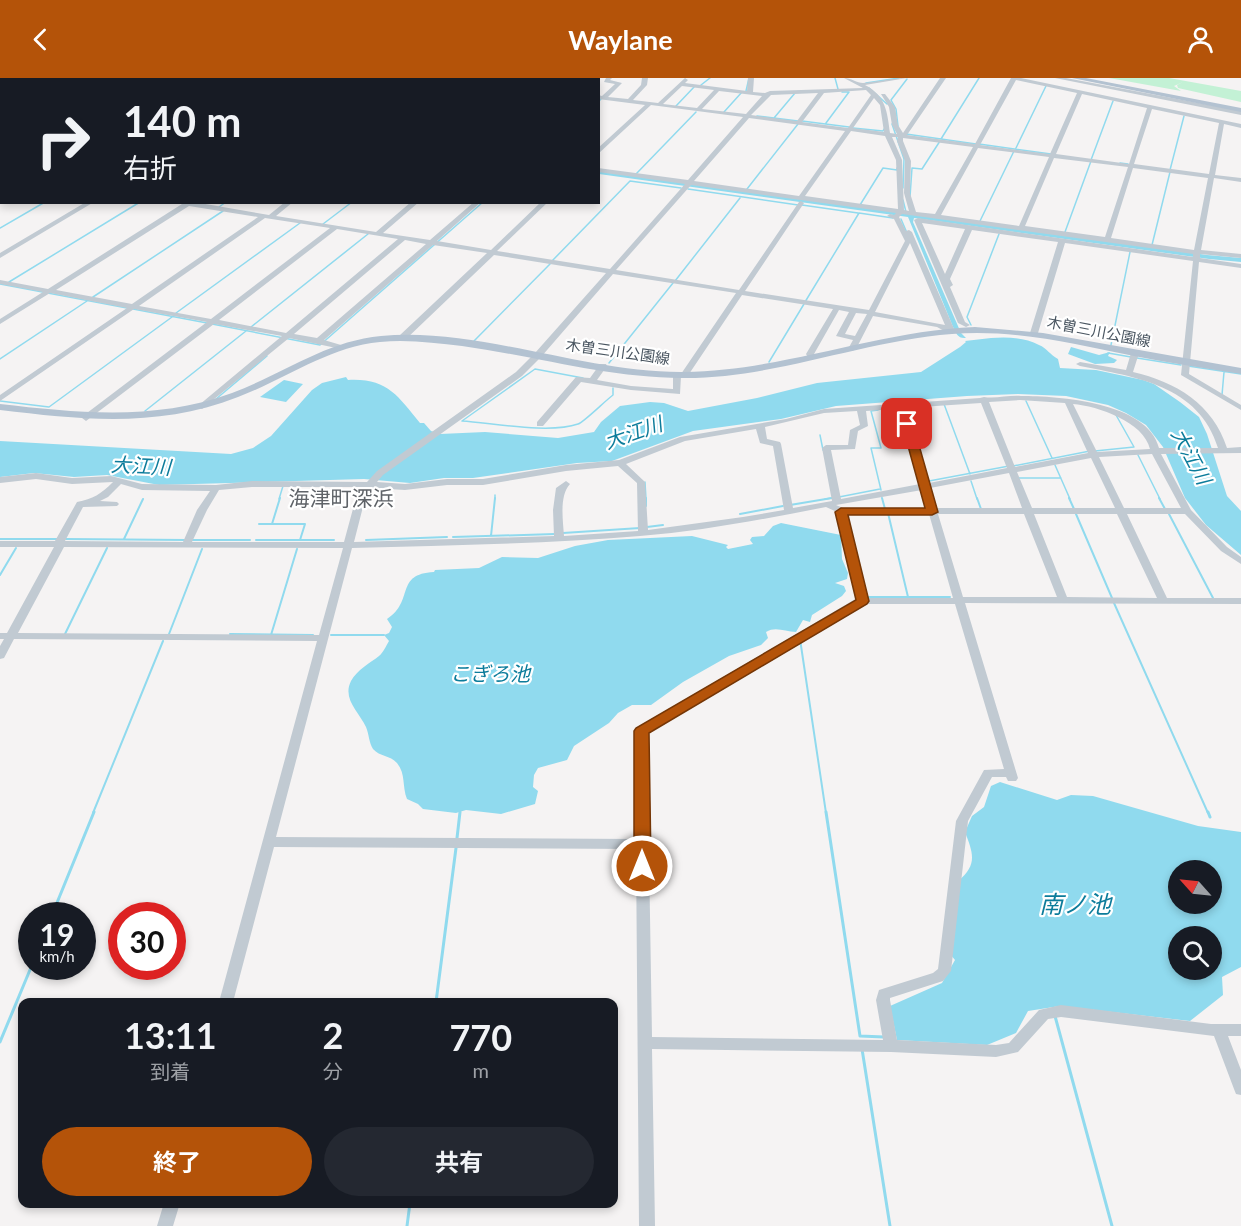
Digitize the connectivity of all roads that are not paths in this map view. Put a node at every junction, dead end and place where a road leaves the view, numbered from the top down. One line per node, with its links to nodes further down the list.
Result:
1 (609, 78): 20 (street)
2 (645, 78): 22 (street)
3 (688, 78): 12 (street)
4 (751, 78): 17 (street)
5 (847, 78): 13 (street)
6 (855, 78): 13 (street)
7 (904, 78): 13 (street)
8 (943, 78): 36 (street)
9 (1014, 78): 16 (street); 37 (street)
10 (1058, 78): 25 (street)
11 (1075, 78): 28 (main road)
12 (682, 84): 14 (street); 24 (street)
13 (865, 88): 15 (street); 18 (street); 21 (street); 36 (street)
14 (718, 89): 17 (street); 27 (street)
15 (822, 92): 19 (street); 31 (street)
16 (1080, 92): 26 (street); 39 (street)
17 (750, 93): 19 (street)
18 (874, 94): 21 (street); 35 (street)
19 (766, 95): 29 (street)
20 (601, 98): 22 (street)
21 (863, 100): 34 (street)
22 (629, 101): 23 (street)
23 (650, 104): 24 (street); 38 (street)
24 (659, 105): 27 (street)
25 (1202, 106): 28 (street); 30 (street)
26 (1150, 107): 30 (street); 40 (street)
27 (698, 110): 29 (street)
28 (1241, 112)
29 (748, 116): 31 (street); 46 (street)
30 (1192, 116): 32 (street)
31 (799, 122): 34 (street)
32 (1222, 122): 33 (street); 44 (street)
33 (1241, 126)
34 (849, 129): 35 (street); 47 (street)
35 (888, 133): 36 (street); 55 (street)
36 (901, 136): 37 (street); 41 (street); 55 (street)
37 (977, 145): 39 (street); 57 (street)
38 (600, 150)
39 (1053, 155): 40 (street); 60 (street)
40 (1130, 166): 44 (street); 63 (street)
41 (911, 167)
42 (600, 170): 46 (street)
43 (600, 175): 46 (street)
44 (1211, 176): 45 (street); 68 (street)
45 (1241, 180)
46 (687, 185): 47 (street); 71 (street)
47 (801, 201): 55 (street); 74 (street)
48 (88, 204): 67 (street)
49 (181, 204): 73 (street)
50 (189, 204): 56 (street)
51 (287, 204): 56 (street)
52 (414, 204): 61 (street)
53 (476, 204): 65 (street)
54 (543, 204): 66 (street)
55 (905, 215): 57 (street); 59 (street); 78 (street); 81 (street); 81 (street)
56 (266, 216): 58 (street); 75 (street)
57 (938, 216): 60 (street)
58 (335, 228): 61 (street); 80 (street)
59 (969, 228): 64 (street); 81 (street)
60 (1021, 228): 63 (street)
61 (377, 234): 62 (street)
62 (404, 238): 65 (street); 83 (street)
63 (1107, 240): 68 (street)
64 (1062, 241): 68 (street); 82 (street)
65 (434, 243): 66 (street); 85 (street)
66 (492, 253): 71 (street); 84 (street)
67 (0, 256)
68 (1197, 256): 69 (street); 70 (street); 91 (street)
69 (1241, 256)
70 (1241, 265)
71 (611, 272): 74 (street); 89 (street)
72 (0, 282): 73 (street)
73 (47, 292): 75 (street); 79 (street)
74 (739, 292): 76 (street); 96 (street)
75 (130, 308): 80 (street); 98 (street)
76 (837, 308): 77 (street); 90 (street)
77 (853, 311): 78 (street); 86 (street)
78 (871, 313): 81 (street); 86 (street)
79 (0, 322)
80 (210, 323): 83 (street); 106 (street)
81 (960, 329): 82 (main road, 木曽三川公園線); 86 (main road, 木曽三川公園線)
82 (1034, 333): 88 (main road, 木曽三川公園線)
83 (286, 337): 85 (street); 103 (street)
84 (402, 338): 87 (main road, 木曽三川公園線); 89 (main road, 木曽三川公園線)
85 (322, 342): 87 (street)
86 (855, 344): 90 (main road, 木曽三川公園線)
87 (338, 347): 103 (main road, 木曽三川公園線)
88 (1135, 353): 91 (main road, 木曽三川公園線); 95 (street)
89 (538, 355): 93 (main road, 木曽三川公園線); 117 (street)
90 (812, 357): 96 (main road, 木曽三川公園線)
91 (1186, 362): 94 (main road, 木曽三川公園線); 105 (street)
92 (1080, 364): 95 (street)
93 (603, 366): 96 (main road, 木曽三川公園線); 97 (street)
94 (1241, 371)
95 (1129, 373): 110 (street)
96 (680, 374): 97 (street)
97 (592, 381): 107 (street)
98 (0, 399)
99 (984, 399): 100 (street); 101 (street); 114 (street)
100 (1066, 400): 109 (street); 112 (street)
101 (901, 405): 104 (street); 119 (street)
102 (0, 406): 106 (main road, 木曽三川公園線)
103 (202, 407): 106 (main road, 木曽三川公園線)
104 (861, 408): 108 (street); 123 (street)
105 (1241, 408)
106 (86, 418)
107 (540, 424)
108 (760, 426): 113 (street); 125 (street)
109 (1157, 450): 110 (street); 112 (street); 124 (street)
110 (1220, 450): 111 (street)
111 (1241, 450)
112 (1093, 455): 114 (street); 128 (street)
113 (620, 463): 117 (street); 129 (street)
114 (1012, 469): 119 (street); 127 (street)
115 (0, 480): 116 (street)
116 (120, 480): 120 (street); 121 (street)
117 (370, 483): 120 (street); 134 (street)
118 (566, 484): 130 (street)
119 (926, 486): 123 (street); 126 (street)
120 (216, 488): 133 (street)
121 (89, 504): 122 (street); 132 (street)
122 (114, 504)
123 (839, 507): 125 (street); 126 (street); 138 (street)
124 (1187, 511): 128 (street); 135 (street)
125 (789, 512): 129 (street)
126 (932, 512): 127 (street); 139 (street)
127 (1028, 512): 128 (street); 136 (street)
128 (1121, 512): 137 (street)
129 (643, 533): 130 (street)
130 (559, 539): 134 (street)
131 (0, 544): 132 (street)
132 (59, 545): 133 (street); 141 (street)
133 (186, 545): 134 (street)
134 (349, 545): 142 (street)
135 (1241, 561)
136 (1063, 600): 137 (street); 139 (street)
137 (1164, 600): 140 (street)
138 (863, 601): 139 (street); 145 (street)
139 (960, 601): 149 (street)
140 (1241, 601)
141 (6, 636): 142 (street); 143 (street)
142 (323, 638): 144 (street)
143 (0, 656)
144 (269, 842): 145 (street); 146 (street)
145 (642, 844): 150 (street)
146 (227, 998)
147 (1219, 1030): 148 (street); 149 (street); 151 (street)
148 (1241, 1030)
149 (890, 1041): 150 (street)
150 (645, 1043): 154 (street)
151 (1241, 1089)
152 (170, 1208): 153 (street)
153 (165, 1226)
154 (647, 1226)

